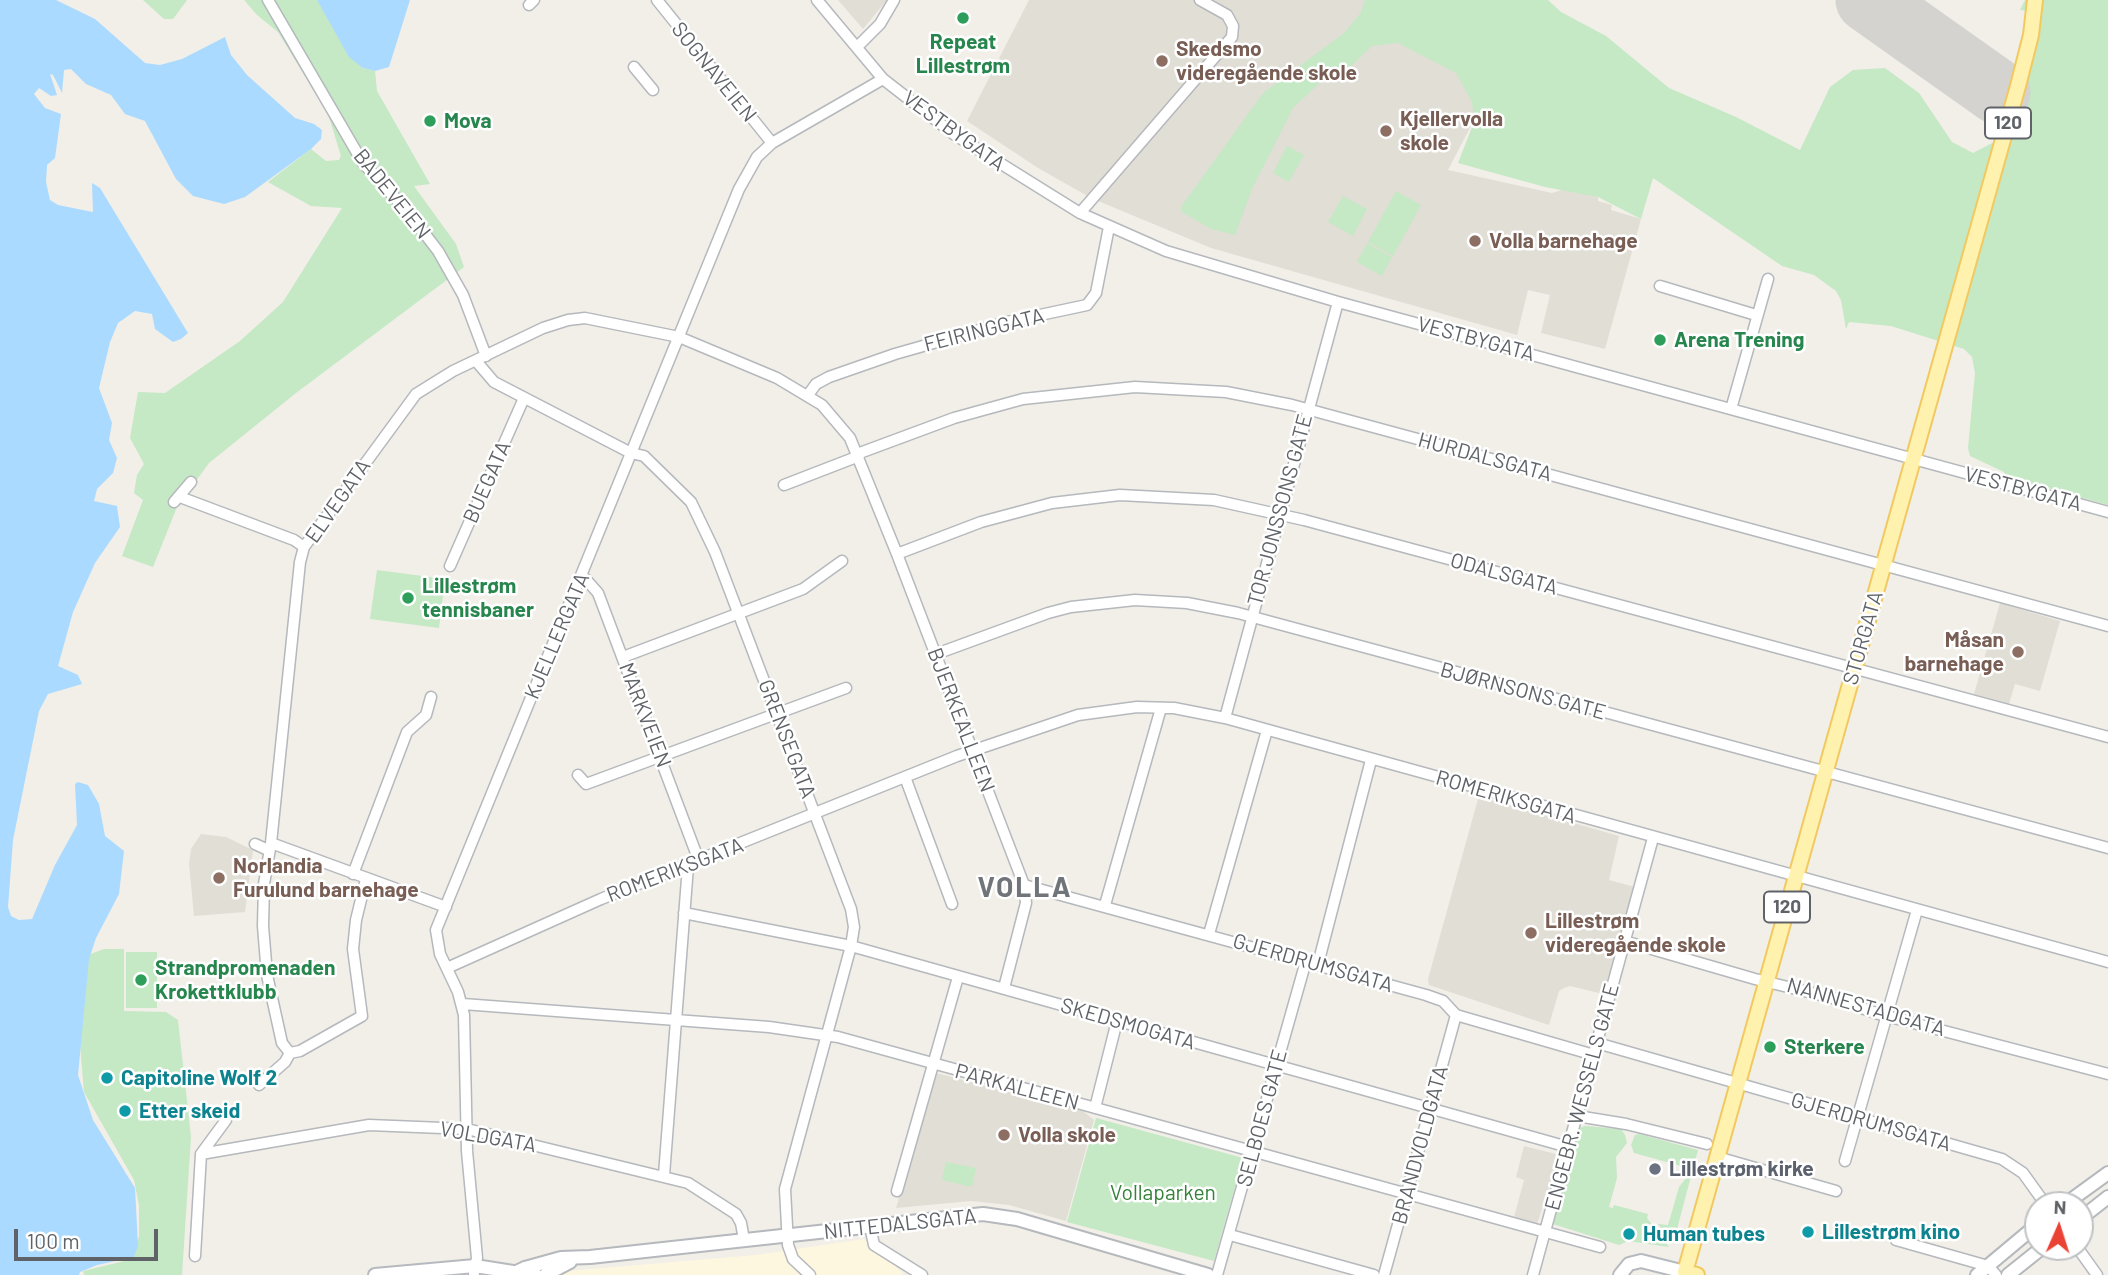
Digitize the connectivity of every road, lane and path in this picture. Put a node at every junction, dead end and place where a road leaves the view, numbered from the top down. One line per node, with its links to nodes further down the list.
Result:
1 (268, 0): 19 (street, BADEVEIEN)
2 (657, 0): 11 (street, SOGNAVEIEN)
3 (817, 0): 7 (street, VESTBYGATA)
4 (894, 0): 7 (street)
5 (1200, 0): 12 (street)
6 (2035, 0): 26 (main road, STORGATA / 120)
7 (856, 47): 9 (street, VESTBYGATA)
8 (634, 67): 10 (street)
9 (883, 79): 11 (street, KJELLERGATA); 12 (street, VESTBYGATA)
10 (653, 90)
11 (772, 143): 18 (street, KJELLERGATA)
12 (1080, 213): 13 (street, VESTBYGATA)
13 (1109, 227): 16 (street, VESTBYGATA); 20 (street, FEIRINGGATA)
14 (1768, 279): 17 (street)
15 (1660, 286): 17 (street)
16 (1338, 302): 22 (street, TOR JONSSONS GATE); 23 (street, VESTBYGATA)
17 (1756, 315): 23 (street)
18 (679, 337): 19 (street, ELVEGATA); 20 (street, BJERKEALLEEN); 24 (street, KJELLERGATA)
19 (481, 359): 21 (street, GRENSEGATA); 31 (street, ELVEGATA)
20 (808, 395): 25 (street, BJERKEALLEEN)
21 (524, 398): 24 (street, GRENSEGATA); 35 (street, BUEGATA)
22 (1308, 409): 25 (street, HURDALSGATA); 30 (street, TOR JONSSONS GATE); 34 (street, HURDALSGATA)
23 (1731, 409): 26 (street, VESTBYGATA)
24 (631, 453): 36 (street, KJELLERGATA); 37 (street, GRENSEGATA)
25 (858, 455): 28 (street); 32 (street, BJERKEALLEEN)
26 (1913, 459): 29 (street, VESTBYGATA); 34 (main road, STORGATA / 120)
27 (191, 482): 31 (street)
28 (784, 485)
29 (2108, 512)
30 (1278, 513): 32 (street, ODALSGATA); 38 (street, TOR JONSSONS GATE); 42 (street, ODALSGATA)
31 (304, 547): 59 (street, ELVEGATA)
32 (897, 554): 40 (street, BJERKEALLEEN)
33 (842, 561): 37 (street)
34 (1883, 565): 39 (street, HURDALSGATA); 42 (main road, STORGATA / 120)
35 (450, 566)
36 (582, 576): 41 (street, MARKVEIEN); 69 (street, KJELLERGATA)
37 (738, 614): 41 (street); 46 (street, GRENSEGATA)
38 (1250, 617): 40 (street, BJØRNSONS GATE); 47 (street, TOR JONSSONS GATE); 53 (street, BJØRNSONS GATE)
39 (2108, 626)
40 (936, 654): 50 (street, BJERKEALLEEN)
41 (623, 657): 51 (street, MARKVEIEN)
42 (1854, 669): 49 (street, ODALSGATA); 53 (main road, STORGATA / 120)
43 (846, 688): 46 (street)
44 (431, 697): 63 (street)
45 (1161, 708): 47 (street, ROMERIKSGATA); 50 (street, ROMERIKSGATA); 68 (street)
46 (777, 715): 51 (street); 56 (street, GRENSEGATA)
47 (1224, 718): 48 (street, ROMERIKSGATA)
48 (1267, 730): 52 (street, ROMERIKSGATA); 72 (street)
49 (2108, 737)
50 (972, 751): 55 (street, ROMERIKSGATA); 66 (street, BJERKEALLEEN)
51 (661, 757): 54 (street); 61 (street, MARKVEIEN)
52 (1371, 760): 57 (street, ROMERIKSGATA); 77 (street)
53 (1825, 772): 60 (street, BJØRNSONS GATE); 64 (main road, STORGATA / 120)
54 (578, 775)
55 (905, 778): 56 (street, ROMERIKSGATA); 67 (street)
56 (816, 815): 61 (street, ROMERIKSGATA); 74 (street, GRENSEGATA)
57 (1653, 838): 64 (street, ROMERIKSGATA); 73 (street, ENGEBR. WESSELS GATE)
58 (255, 844): 59 (street)
59 (270, 847): 63 (street); 89 (street, ELVEGATA)
60 (2108, 848)
61 (699, 861): 62 (street, ROMERIKSGATA)
62 (688, 866): 71 (street); 78 (street, ROMERIKSGATA)
63 (353, 874): 65 (street)
64 (1796, 876): 70 (street, ROMERIKSGATA); 80 (main road, STORGATA / 120)
65 (366, 879): 69 (street); 89 (street)
66 (1024, 885): 68 (street, GJERDRUMSGATA); 81 (street, BJERKEALLEEN)
67 (952, 904)
68 (1105, 905): 72 (street, GJERDRUMSGATA)
69 (446, 907): 78 (street, KJELLERGATA)
70 (1917, 910): 76 (street, ROMERIKSGATA); 84 (street)
71 (684, 913): 74 (street, SKEDSMOGATA); 85 (street)
72 (1209, 934): 75 (street, GJERDRUMSGATA)
73 (1625, 941): 80 (street, NANNESTADGATA); 88 (street, ENGEBR. WESSELS GATE)
74 (851, 946): 79 (street, SKEDSMOGATA); 87 (street, GRENSEGATA)
75 (1306, 961): 77 (street, GJERDRUMSGATA); 92 (street, SELBOES GATE)
76 (2108, 962)
77 (1318, 964): 83 (street, GJERDRUMSGATA)
78 (447, 968): 82 (street, KJELLERGATA)
79 (958, 977): 81 (street, SKEDSMOGATA); 91 (street)
80 (1766, 981): 84 (street, NANNESTADGATA); 94 (main road, STORGATA / 120)
81 (1004, 988): 86 (street, SKEDSMOGATA)
82 (463, 1004): 85 (street, PARKALLEEN); 101 (street, KJELLERGATA)
83 (1456, 1014): 90 (street, GJERDRUMSGATA); 97 (street, BRANDVOLDGATA)
84 (1889, 1015): 93 (street, NANNESTADGATA); 99 (street)
85 (674, 1021): 87 (street, PARKALLEEN); 109 (street)
86 (1117, 1021): 92 (street, SKEDSMOGATA); 96 (street)
87 (827, 1034): 91 (street, PARKALLEEN); 116 (street, GRENSEGATA)
88 (1597, 1044): 90 (street, ENGEBR. WESSELS GATE); 94 (street, GJERDRUMSGATA)
89 (290, 1053): 95 (street)
90 (1594, 1055): 98 (street, ENGEBR. WESSELS GATE)
91 (933, 1064): 96 (street, PARKALLEEN); 110 (street)
92 (1276, 1065): 97 (street, SKEDSMOGATA); 104 (street, SELBOES GATE)
93 (2108, 1074)
94 (1737, 1084): 99 (street, GJERDRUMSGATA); 106 (main road, STORGATA / 120)
95 (259, 1085)
96 (1095, 1108): 104 (street, PARKALLEEN)
97 (1430, 1108): 103 (street, SKEDSMOGATA); 114 (street, BRANDVOLDGATA)
98 (1577, 1116): 102 (street); 103 (street, ENGEBR. WESSELS GATE)
99 (1857, 1119): 107 (street); 112 (street, GJERDRUMSGATA)
100 (226, 1120): 105 (street)
101 (467, 1129): 105 (street, VOLDGATA); 109 (street, VOLDGATA); 127 (street, KJELLERGATA)
102 (1707, 1144)
103 (1569, 1147): 117 (street, ENGEBR. WESSELS GATE)
104 (1252, 1153): 114 (street, PARKALLEEN); 118 (street, SELBOES GATE)
105 (201, 1154): 123 (street)
106 (1717, 1157): 111 (street); 129 (main road, STORGATA / 120)
107 (1845, 1161)
108 (2108, 1173): 113 (street)
109 (664, 1175): 120 (street, VOLDGATA)
110 (897, 1191)
111 (1836, 1191)
112 (2036, 1191)
113 (2083, 1191)
114 (1406, 1196): 117 (street, PARKALLEEN); 137 (street, BRANDVOLDGATA)
115 (870, 1226): 116 (street, NITTEDALSGATA); 133 (street); 134 (street, NITTEDALSGATA)
116 (786, 1231): 120 (street, NITTEDALSGATA); 132 (street)
117 (1545, 1232): 122 (street, PARKALLEEN); 138 (street, ENGEBR. WESSELS GATE)
118 (1230, 1235): 135 (street, SELBOES GATE); 136 (street)
119 (2024, 1238): 126 (street)
120 (744, 1240): 124 (street, NITTEDALSGATA)
121 (1896, 1240): 126 (street)
122 (1600, 1247)
123 (195, 1255)
124 (584, 1258): 128 (street, NITTEDALSGATA); 131 (street, NITTEDALSGATA)
125 (2026, 1261): 141 (street)
126 (1992, 1270): 140 (street)
127 (476, 1272): 128 (street, NITTEDALSGATA); 130 (street, NITTEDALSGATA)
128 (521, 1273)
129 (1689, 1274): 139 (street)
130 (375, 1275)
131 (545, 1275)
132 (810, 1275)
133 (922, 1275)
134 (1208, 1275)
135 (1217, 1275)
136 (1374, 1275)
137 (1384, 1275)
138 (1533, 1275)
139 (1620, 1275)
140 (1977, 1275)
141 (2008, 1275)

